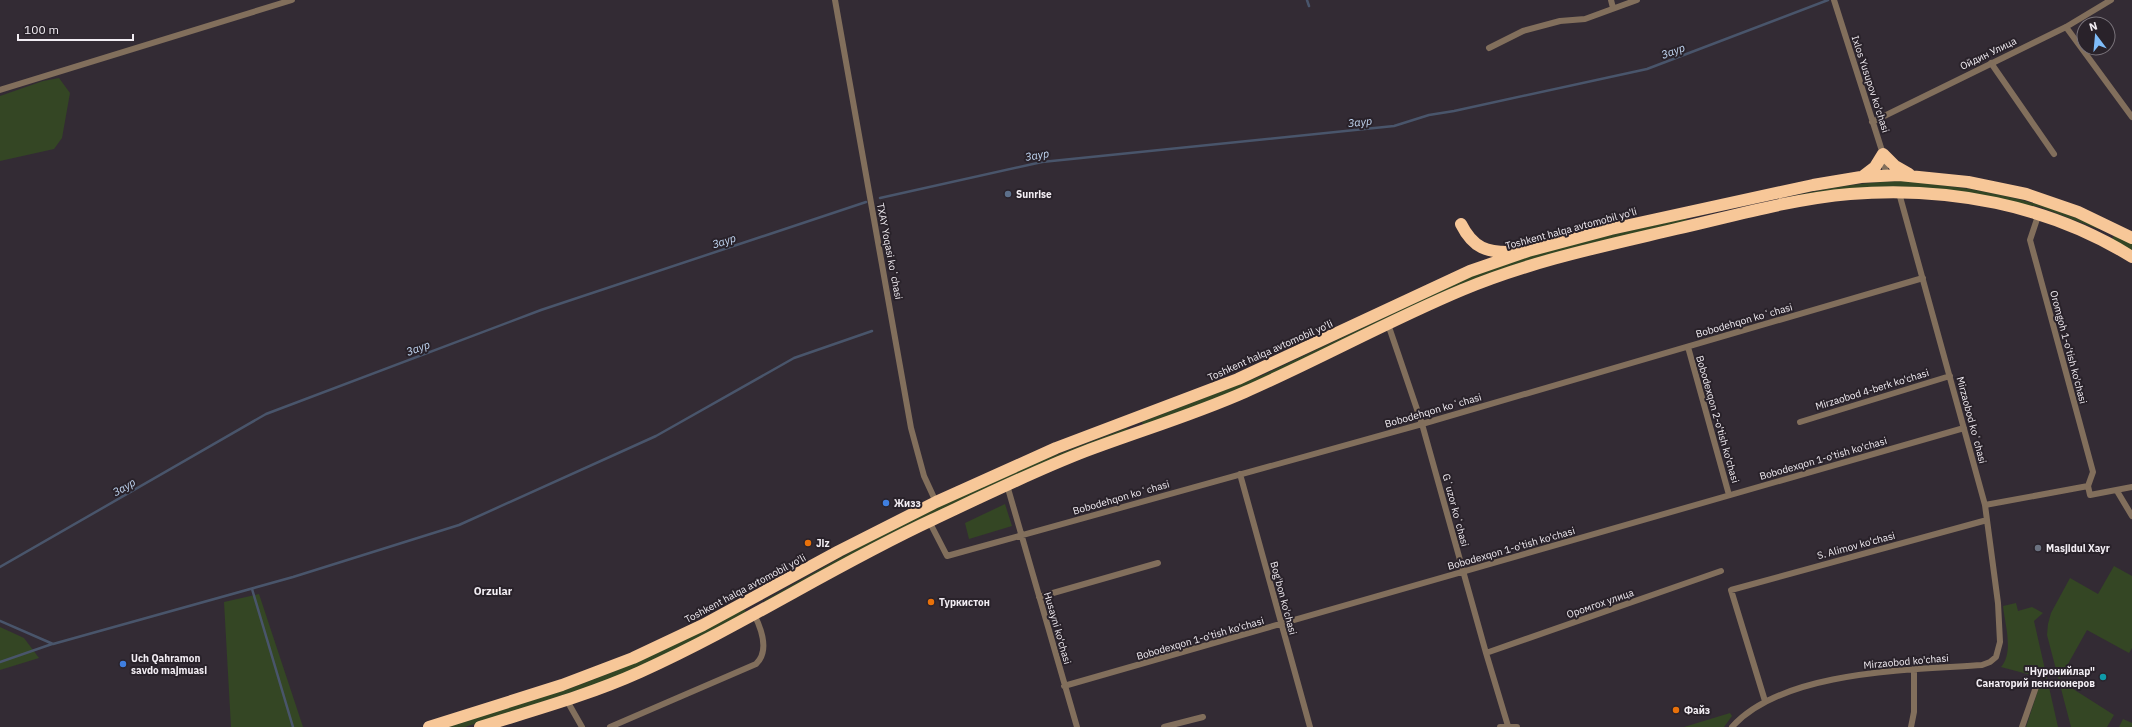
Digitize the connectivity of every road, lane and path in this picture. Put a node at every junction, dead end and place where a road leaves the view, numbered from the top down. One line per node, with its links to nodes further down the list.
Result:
1 (292, 0): 11 (street)
2 (835, 0): 44 (street, TXAY Yoqasi koʻchasi)
3 (1611, 0): 7 (street)
4 (1637, 0): 7 (street)
5 (1834, 0): 13 (street, Ixlos Yusupov ko'chasi)
6 (2110, 0): 8 (street, Ойдин Улица)
7 (1613, 8): 9 (street)
8 (2066, 27): 10 (street, Ойдин Улица); 12 (street)
9 (1489, 48)
10 (1991, 63): 13 (street, Ойдин Улица); 15 (street)
11 (0, 90)
12 (2132, 117)
13 (1872, 122): 14 (street, Ixlos Yusupov ko'chasi)
14 (1883, 154): 16 (street, Ixlos Yusupov ko'chasi); 17 (highway); 18 (highway)
15 (2054, 154)
16 (1886, 175): 17 (highway, Toshkent halqa avtomobil yo'li); 18 (highway, Toshkent halqa avtomobil yo'li)
17 (1912, 175): 24 (highway, Toshkent halqa avtomobil yo'li)
18 (1861, 177): 20 (highway, Toshkent halqa avtomobil yo'li)
19 (1899, 193): 21 (highway); 23 (highway); 29 (street, Mirzaobod koʻchasi)
20 (1696, 210): 23 (highway); 27 (highway, Toshkent halqa avtomobil yo'li)
21 (2039, 213): 25 (highway); 40 (street, Oromgoh 1-o'tish ko'chasi)
22 (1461, 224): 27 (highway)
23 (1699, 224): 30 (highway)
24 (2105, 224): 25 (highway); 26 (highway, Toshkent halqa avtomobil yo'li)
25 (2098, 238): 28 (highway)
26 (2132, 238)
27 (1528, 251): 33 (highway, Toshkent halqa avtomobil yo'li)
28 (2132, 256)
29 (1923, 278): 31 (street, Bobodehqon koʻchasi); 32 (street, Mirzaobod koʻchasi)
30 (1388, 324): 35 (street, Gʻuzor koʻchasi); 37 (highway)
31 (1688, 348): 35 (street, Bobodehqon koʻchasi); 43 (street, Bobodexqon 2-o'tish ko'chasi)
32 (1950, 376): 34 (street, Mirzaobod 4-berk ko'chasi); 36 (street, Mirzaobod koʻchasi)
33 (1130, 419): 37 (highway); 44 (highway, Toshkent halqa avtomobil yo'li)
34 (1800, 422)
35 (1422, 424): 38 (street, Bobodehqon koʻchasi); 52 (street, Gʻuzor koʻchasi)
36 (1964, 428): 43 (street, Bobodexqon 1-o'tish ko'chasi); 45 (street, Mirzaobod koʻchasi)
37 (1135, 433): 39 (highway)
38 (1240, 474): 49 (street, Bobodehqon koʻchasi); 56 (street, Bog'bon ko'chasi)
39 (1007, 485): 48 (highway); 49 (street, Husayni ko'chasi)
40 (2088, 486): 42 (street); 45 (street)
41 (2132, 487): 42 (street)
42 (2117, 491): 46 (street)
43 (1729, 495): 52 (street, Bobodexqon 1-o'tish ko'chasi)
44 (936, 502): 54 (highway, Toshkent halqa avtomobil yo'li)
45 (1985, 505): 47 (street, Mirzaobod koʻchasi)
46 (2132, 516)
47 (1987, 520): 58 (street, Mirzaobod koʻchasi); 63 (street, S. Alimov ko'chasi)
48 (929, 521): 49 (street, Bobodehqon koʻchasi); 55 (highway)
49 (1021, 535): 53 (street, Husayni ko'chasi)
50 (1158, 563): 53 (street)
51 (1721, 571): 57 (street, Оромгох улица)
52 (1463, 572): 56 (street, Bobodexqon 1-o'tish ko'chasi); 57 (street, Gʻuzor koʻchasi)
53 (1039, 597): 60 (street, Husayni ko'chasi)
54 (748, 601): 55 (highway); 66 (highway, Toshkent halqa avtomobil yo'li)
55 (754, 614): 62 (highway); 69 (street)
56 (1281, 625): 60 (street, Bobodexqon 1-o'tish ko'chasi); 72 (street, Bog'bon ko'chasi)
57 (1486, 653): 65 (street, Gʻuzor koʻchasi)
58 (1996, 657): 59 (street, Mirzaobod ko'chasi)
59 (1914, 669): 63 (street, Mirzaobod ko'chasi); 76 (street)
60 (1064, 686): 70 (street, Husayni ko'chasi)
61 (2036, 687): 77 (street)
62 (566, 699): 67 (highway); 68 (street)
63 (1764, 701): 75 (street, Mirzaobod ko'chasi)
64 (1203, 717): 71 (street)
65 (1508, 726): 73 (street); 74 (street)
66 (429, 727)
67 (480, 727)
68 (582, 727)
69 (610, 727)
70 (1076, 727)
71 (1164, 727)
72 (1310, 727)
73 (1500, 727)
74 (1516, 727)
75 (1732, 727)
76 (1911, 727)
77 (2022, 727)

